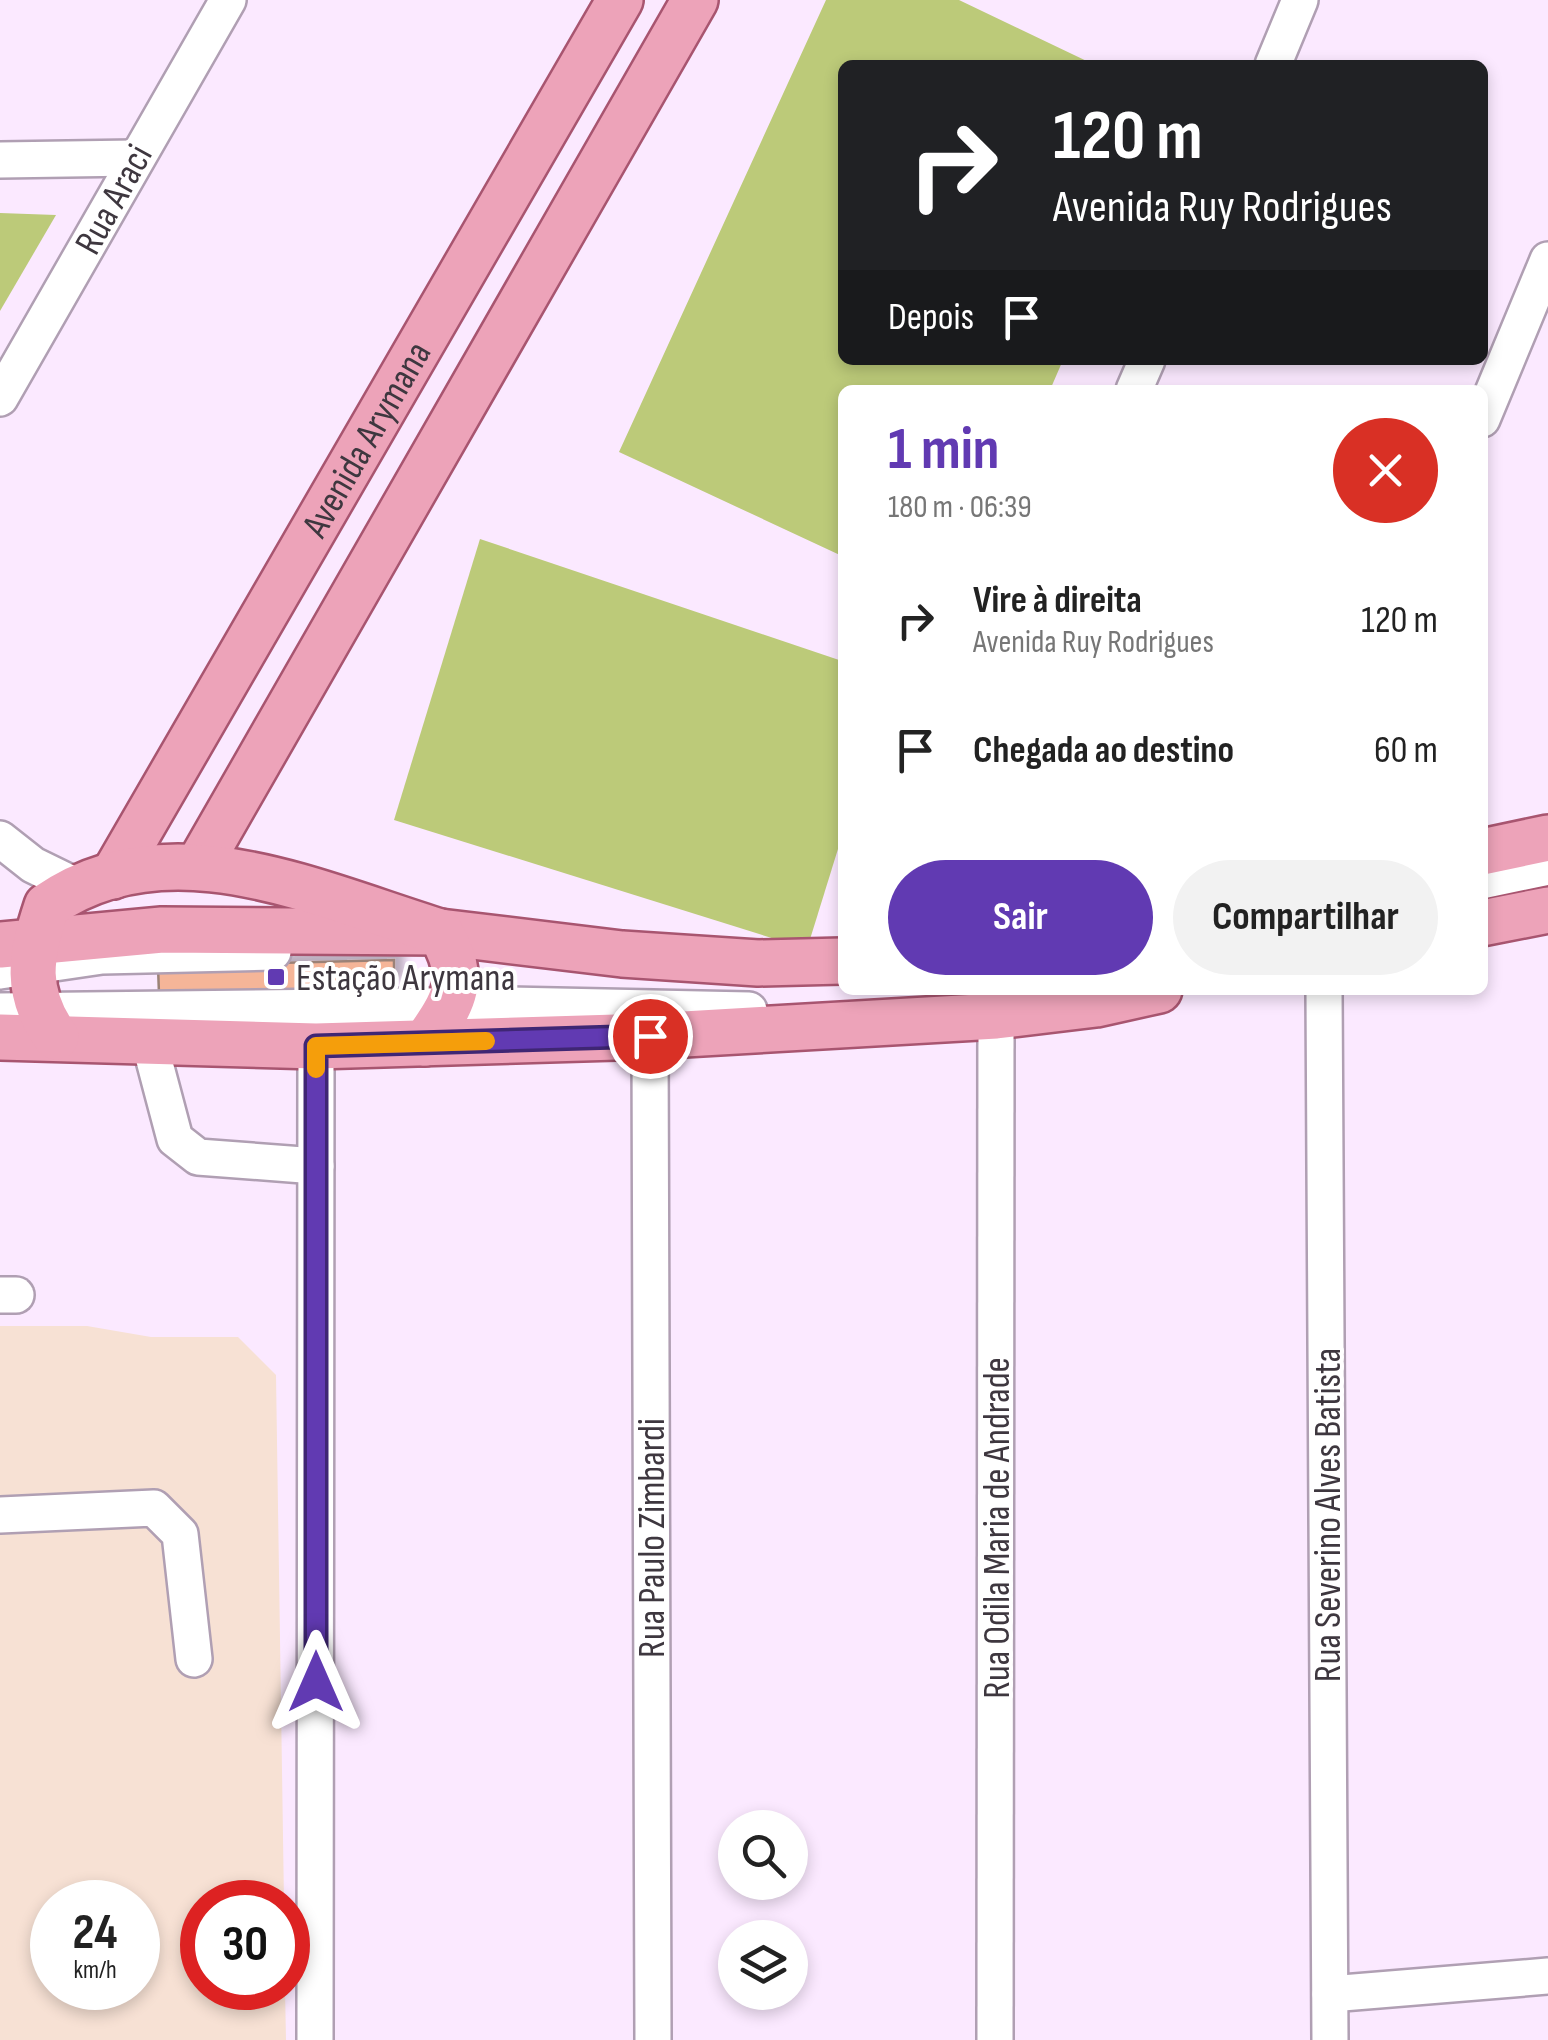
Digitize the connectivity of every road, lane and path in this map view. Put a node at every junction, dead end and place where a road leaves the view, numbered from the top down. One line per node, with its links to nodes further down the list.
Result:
1 (228, 0): 6 (street, Rua Araci)
2 (620, 0): 17 (main road, Avenida Arymana)
3 (695, 0): 14 (main road, Avenida Arymana)
4 (1300, 0): 5 (street)
5 (1275, 60)
6 (136, 158): 7 (street); 9 (street, Rua Araci)
7 (0, 160)
8 (1548, 260): 10 (street)
9 (0, 398)
10 (1488, 405)
11 (1548, 838): 13 (main road)
12 (0, 839): 17 (street)
13 (1488, 851)
14 (199, 865): 17 (main road); 22 (main road)
15 (1548, 867): 16 (street)
16 (1488, 880)
17 (94, 881): 23 (main road, Avenida Arymana)
18 (1548, 893): 19 (street)
19 (1488, 905)
20 (1548, 910): 21 (main road)
21 (1488, 921)
22 (447, 943): 23 (main road); 24 (main road); 25 (street); 29 (main road)
23 (17, 955): 31 (main road)
24 (838, 961)
25 (838, 983)
26 (989, 995): 29 (street)
27 (1136, 995): 30 (main road)
28 (1324, 995): 41 (street, Rua Severino Alves Batista)
29 (451, 1006): 31 (street); 35 (main road)
30 (996, 1016): 32 (main road); 44 (street, Rua Odila Maria de Andrade)
31 (31, 1020): 33 (main road); 34 (main road)
32 (650, 1036): 35 (main road); 43 (street, Rua Paulo Zimbardi)
33 (0, 1037)
34 (149, 1041): 36 (main road); 37 (street)
35 (425, 1042): 36 (main road)
36 (316, 1046): 37 (street)
37 (316, 1166): 42 (street)
38 (0, 1515): 39 (street)
39 (194, 1659)
40 (1548, 1976): 41 (street)
41 (1330, 1994): 45 (street, Rua Severino Alves Batista)
42 (315, 2040)
43 (654, 2040)
44 (995, 2040)
45 (1330, 2040)

